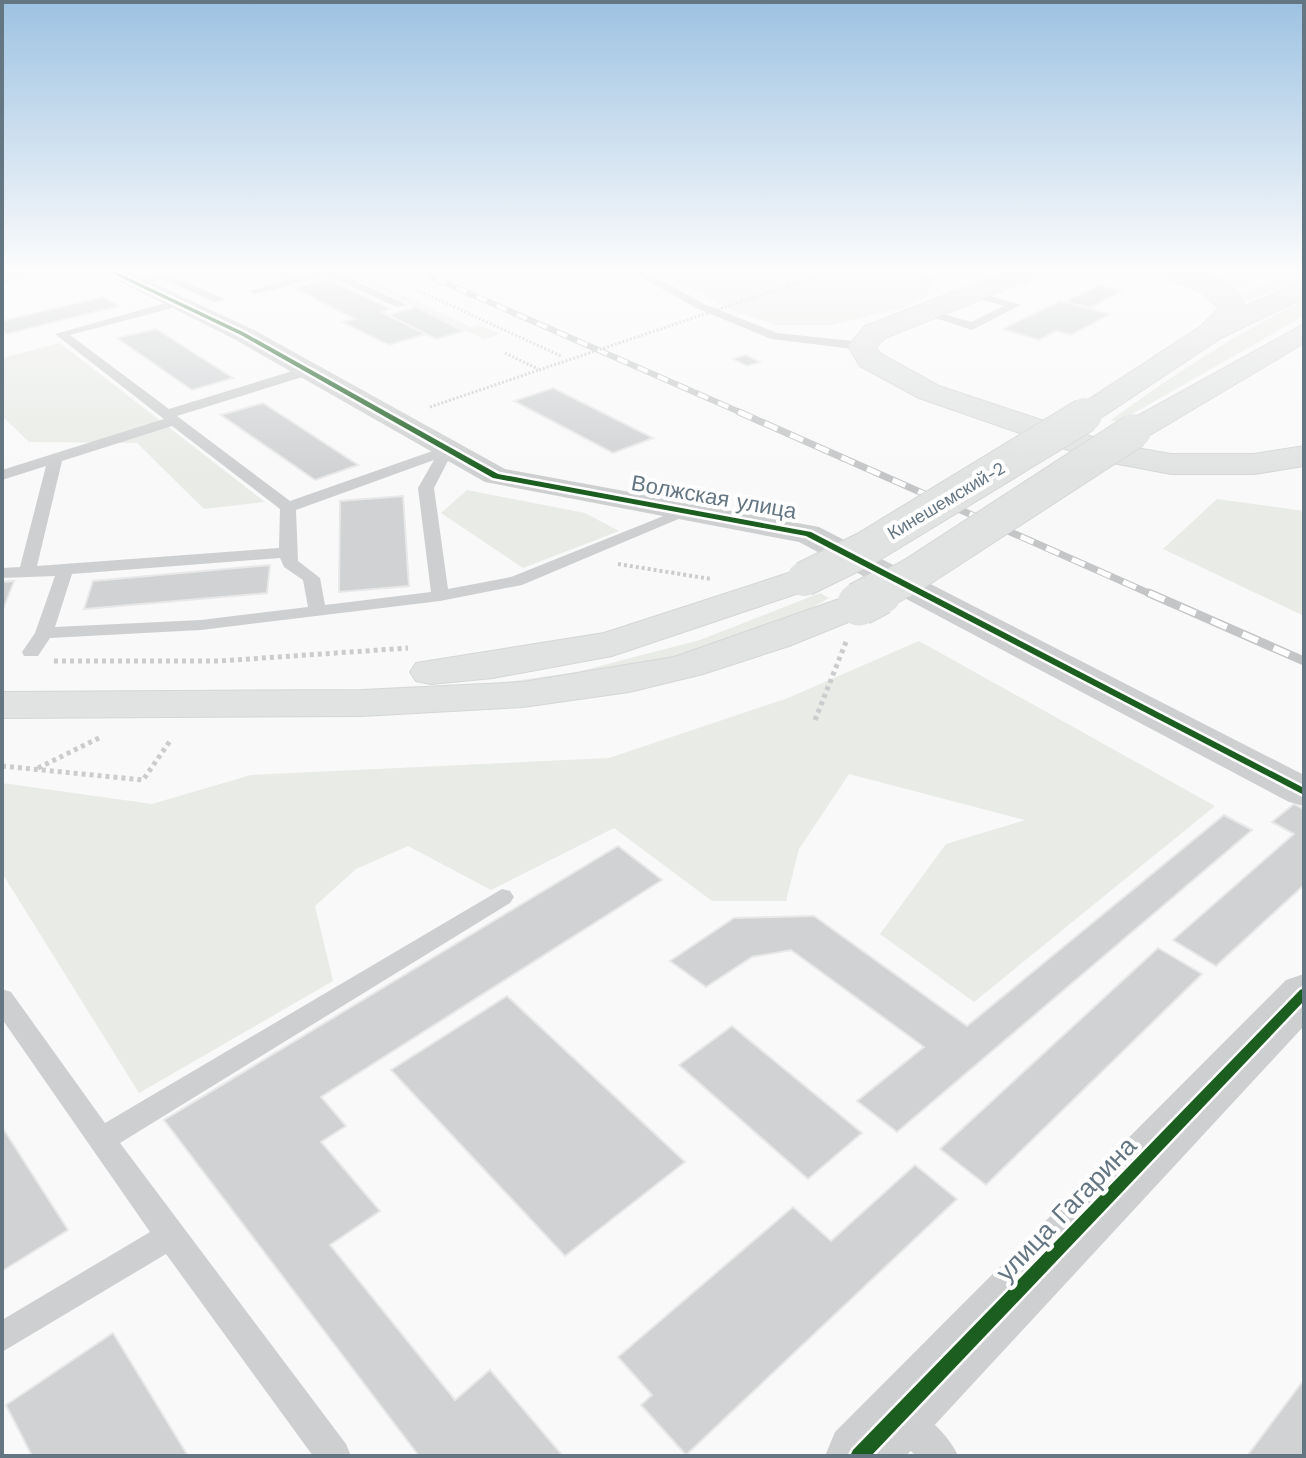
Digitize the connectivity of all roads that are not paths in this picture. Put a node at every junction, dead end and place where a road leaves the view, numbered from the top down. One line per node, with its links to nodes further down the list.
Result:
1 (66, 338): 9 (lane)
2 (250, 338): 8 (street, Волжская улица)
3 (793, 338): 7 (lane)
4 (869, 338): 7 (main road)
5 (1202, 338): 24 (main road, Кинешемский-2, bridge)
6 (1292, 344): 24 (main road, Кинешемский-2, bridge)
7 (862, 346): 11 (main road)
8 (307, 371): 9 (lane); 10 (street, Волжская улица)
9 (172, 417): 12 (lane); 14 (lane)
10 (446, 451): 14 (lane); 15 (street, Волжская улица); 20 (lane)
11 (1304, 456)
12 (55, 458): 13 (lane); 18 (lane)
13 (2, 475)
14 (288, 507): 16 (lane)
15 (687, 512): 20 (lane); 26 (street, Волжская улица)
16 (287, 552): 17 (lane); 21 (lane)
17 (65, 570): 18 (lane); 22 (lane)
18 (27, 571): 19 (lane)
19 (2, 573)
20 (440, 596): 21 (lane)
21 (318, 611): 22 (lane)
22 (44, 633): 23 (lane)
23 (31, 652)
24 (199, 701): 25 (main road)
25 (2, 705)
26 (1304, 792)
27 (502, 897): 30 (lane)
28 (1304, 993): 33 (street, улица Гагарина)
29 (2, 999): 30 (lane)
30 (102, 1139): 31 (lane)
31 (170, 1236): 32 (lane); 34 (lane)
32 (2, 1337)
33 (879, 1436): 35 (lane)
34 (334, 1456)
35 (941, 1456)

